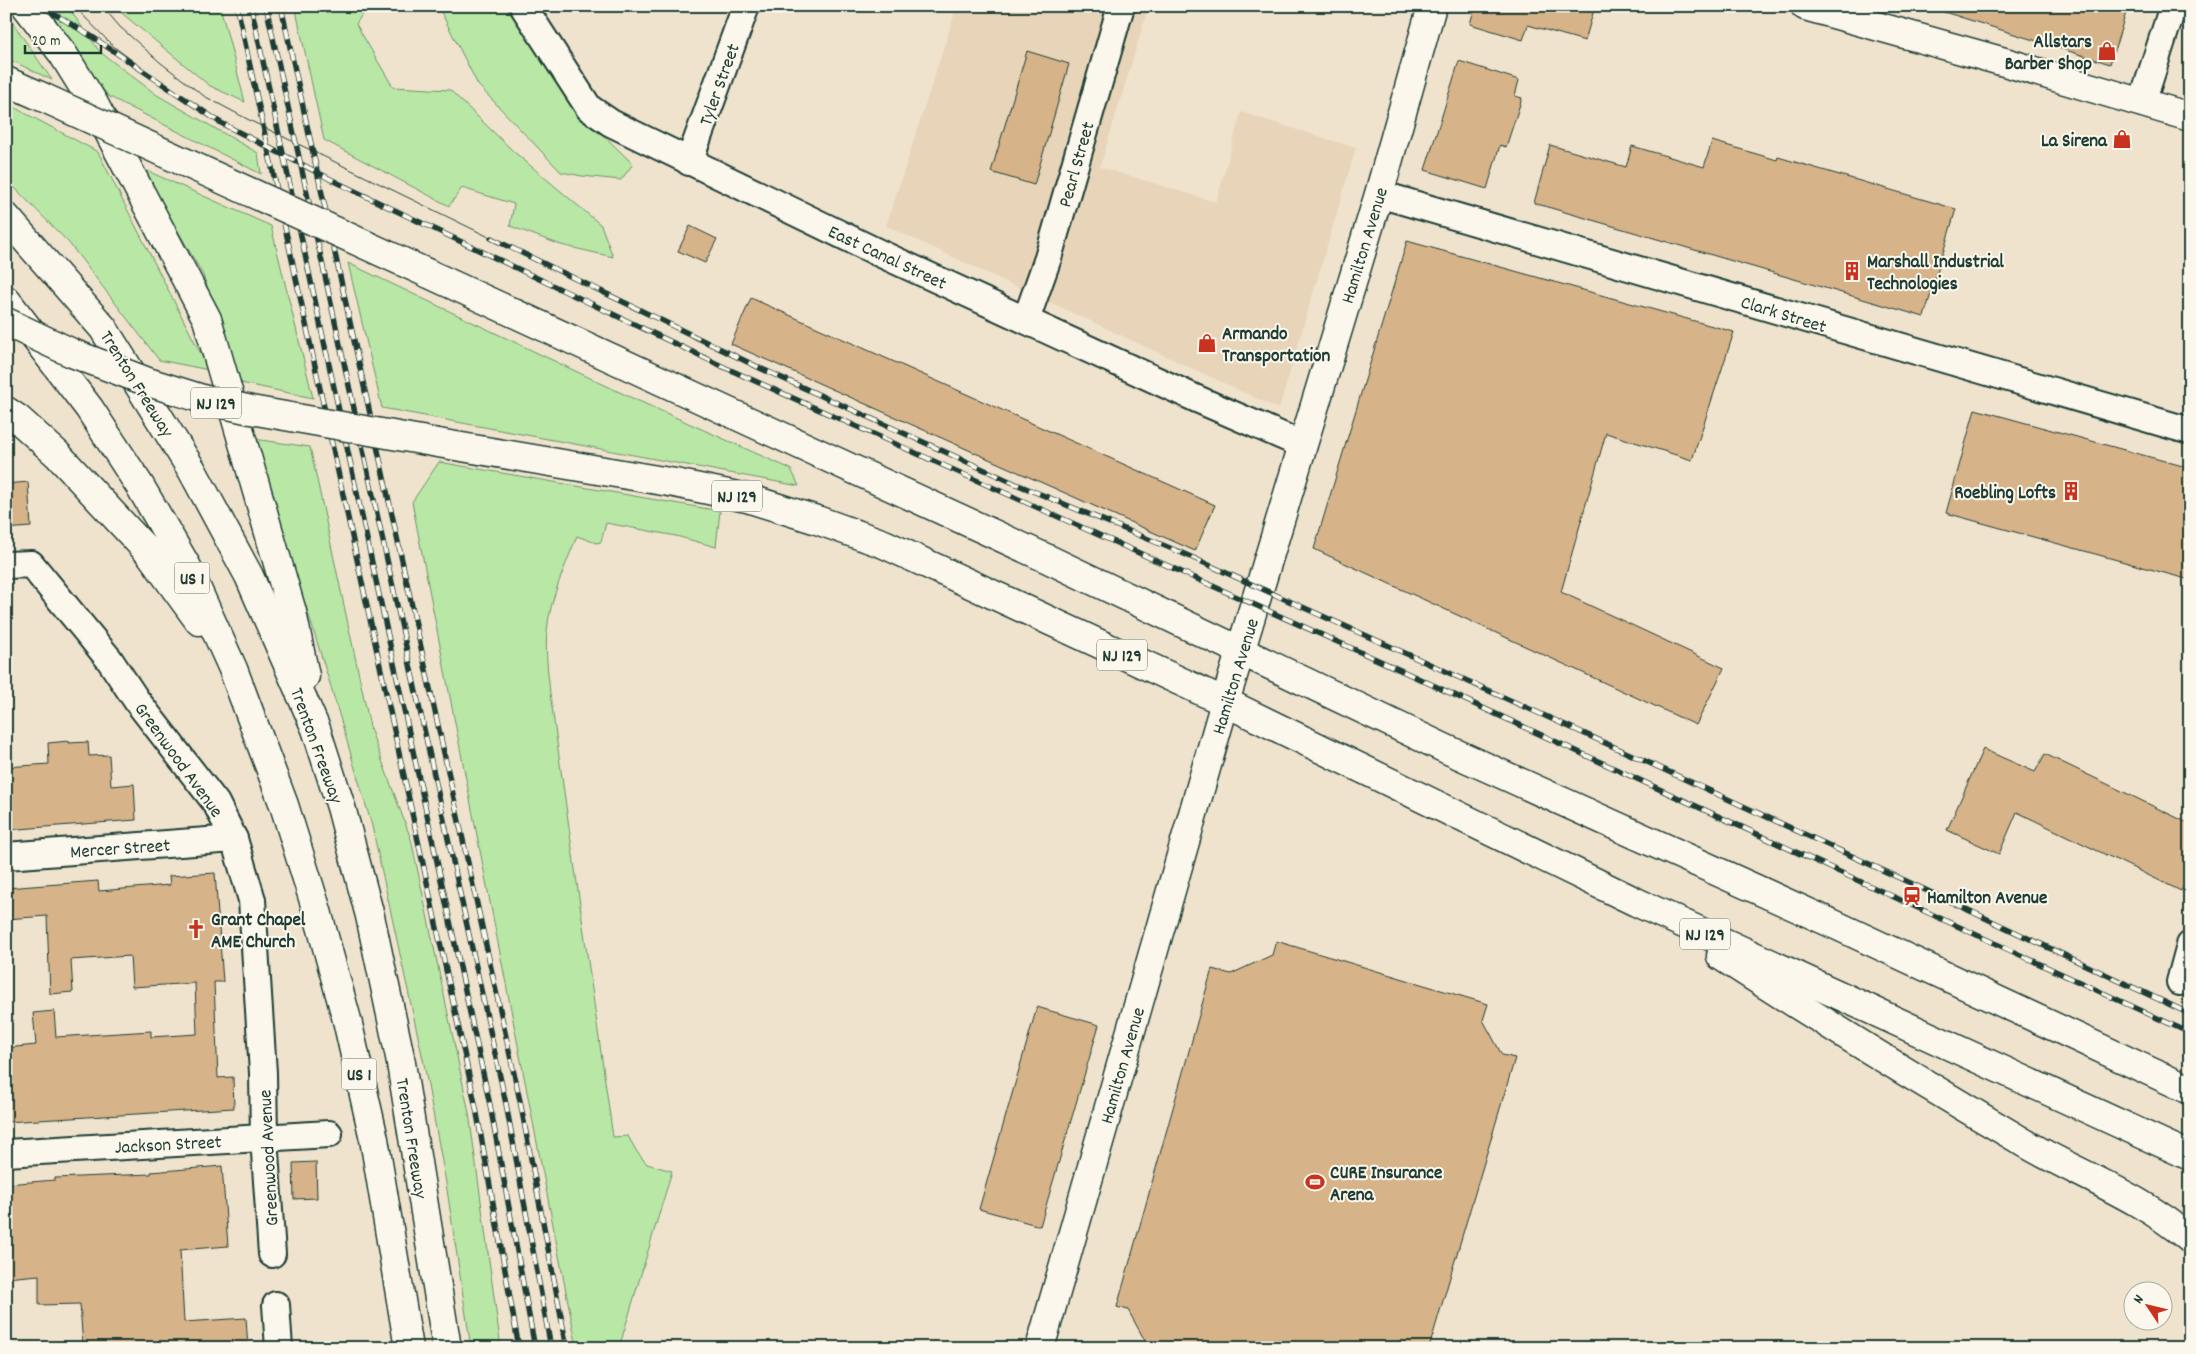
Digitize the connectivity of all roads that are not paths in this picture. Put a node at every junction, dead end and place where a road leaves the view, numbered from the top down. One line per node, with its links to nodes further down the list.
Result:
1 (26, 6): 25 (main road)
2 (746, 6): 12 (street, Tyler Street)
3 (1121, 6): 16 (street, Pearl Street)
4 (1432, 6): 13 (main road, Hamilton Avenue)
5 (1805, 6): 8 (main road)
6 (2173, 6): 10 (street)
7 (530, 10): 12 (street, East Canal Street)
8 (1854, 13): 10 (main road)
9 (6, 81): 22 (main road, bridge)
10 (2142, 103): 11 (main road)
11 (2190, 118)
12 (689, 162): 16 (street, East Canal Street)
13 (1379, 194): 19 (street, Clark Street); 20 (main road, Hamilton Avenue)
14 (6, 217): 25 (main road, Trenton Freeway / US 1)
15 (6, 300): 23 (main road, Trenton Freeway / US 1)
16 (1026, 320): 20 (street, East Canal Street)
17 (6, 322): 24 (main road, NJ 129, bridge)
18 (6, 411): 23 (main road)
19 (2190, 431)
20 (1303, 445): 22 (main road, Hamilton Avenue)
21 (19, 564): 26 (street, Greenwood Avenue)
22 (1241, 651): 24 (main road, Hamilton Avenue); 31 (main road)
23 (233, 669): 40 (main road, Trenton Freeway / US 1)
24 (1225, 702): 28 (main road, NJ 129); 42 (main road, Hamilton Avenue)
25 (316, 729): 41 (main road, Trenton Freeway / US 1)
26 (234, 839): 27 (street, Mercer Street); 33 (street, Greenwood Avenue)
27 (6, 856)
28 (1636, 902): 35 (main road, NJ 129); 36 (main road)
29 (2190, 945): 30 (street)
30 (2180, 982)
31 (2190, 1090)
32 (329, 1134): 33 (street, Jackson Street)
33 (264, 1138): 34 (street, Jackson Street); 37 (street, Greenwood Avenue)
34 (6, 1154)
35 (2190, 1156)
36 (2190, 1239)
37 (272, 1254)
38 (276, 1305): 39 (street)
39 (279, 1348)
40 (409, 1348)
41 (447, 1348)
42 (1040, 1348)

